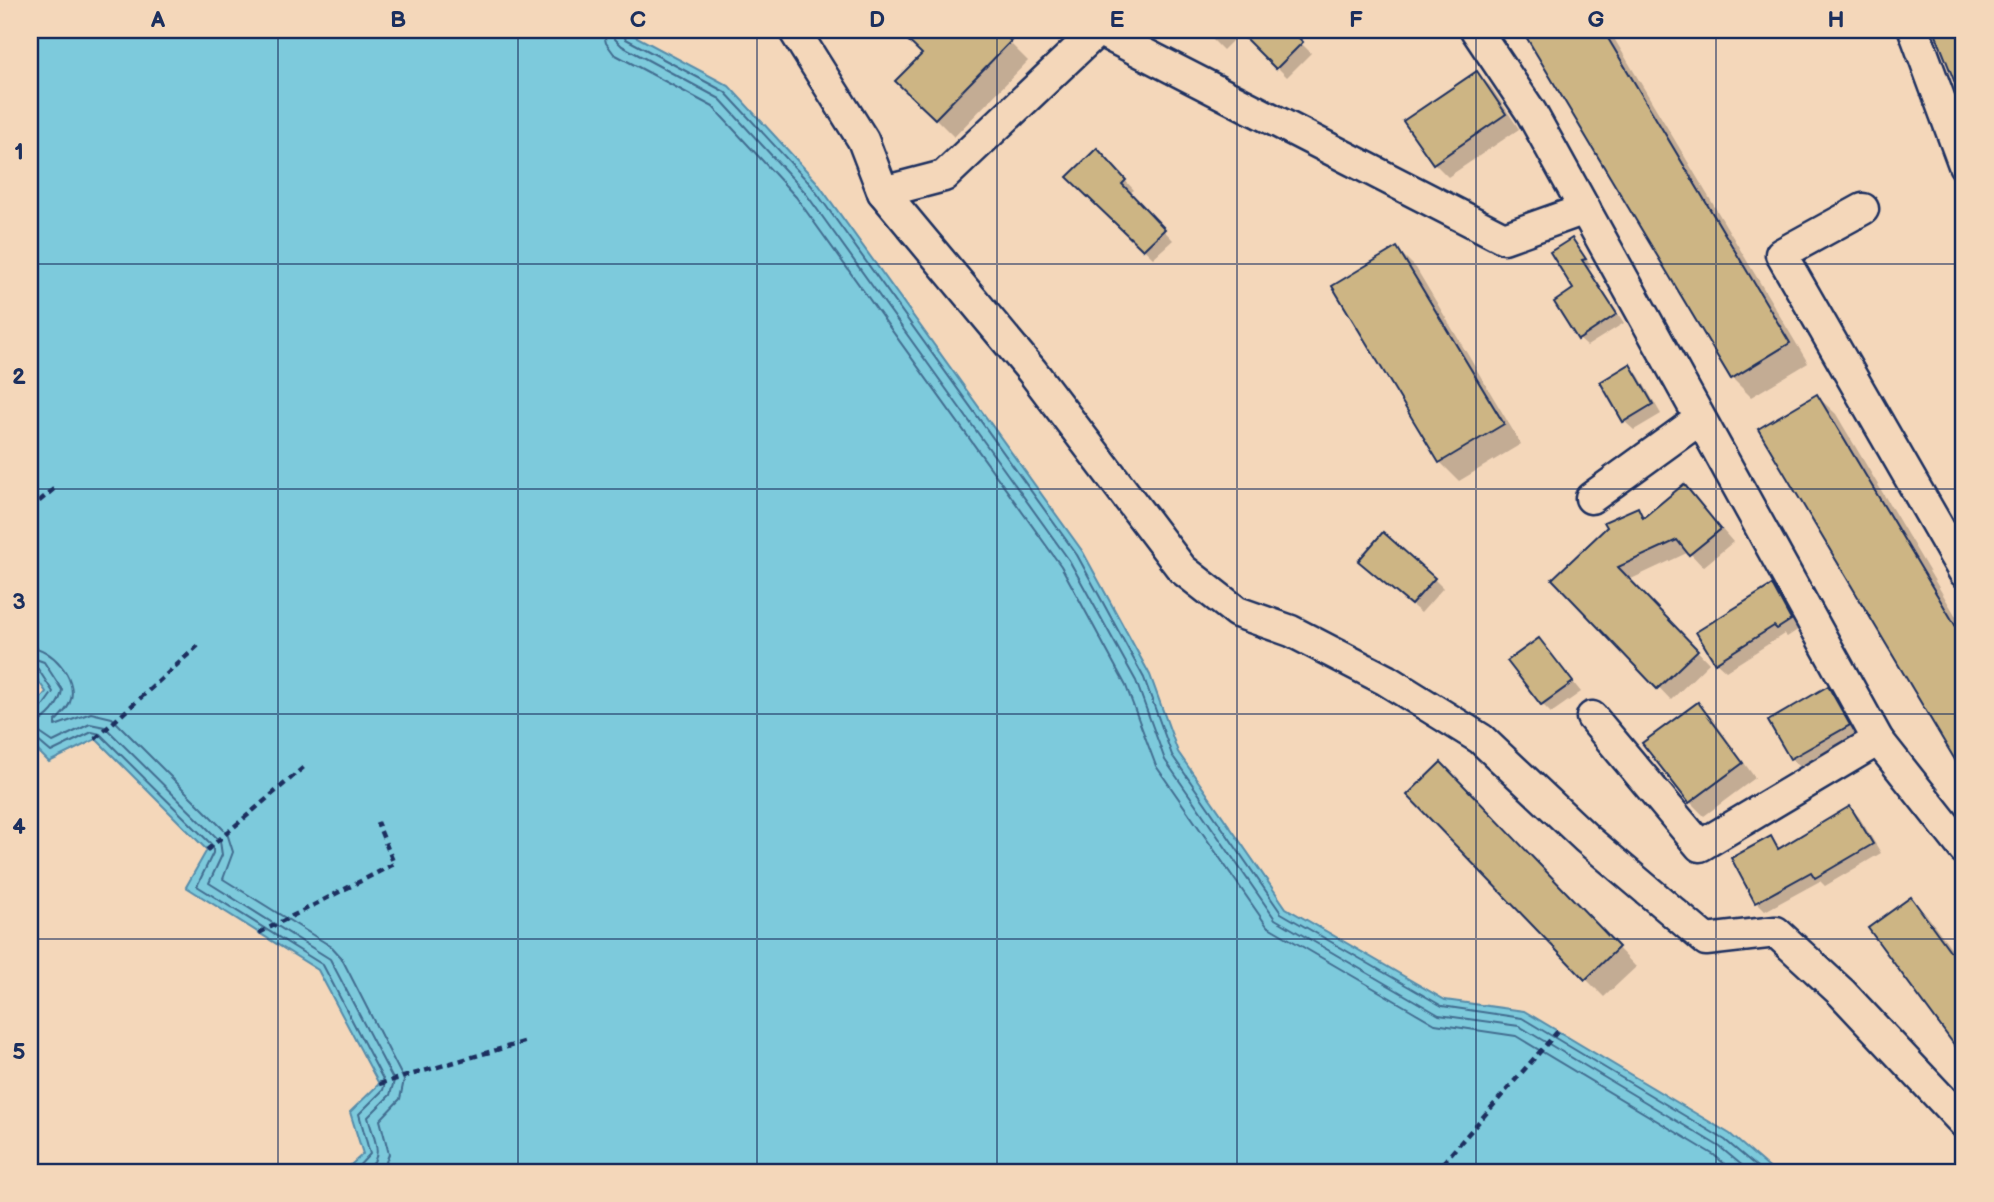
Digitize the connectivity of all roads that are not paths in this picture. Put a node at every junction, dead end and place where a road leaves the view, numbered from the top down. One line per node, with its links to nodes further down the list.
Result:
1 (793, 30): 5 (lane)
2 (1476, 30): 6 (lane)
3 (1914, 30): 4 (lane)
4 (1964, 165)
5 (884, 192): 6 (lane); 14 (lane)
6 (1585, 209): 8 (lane)
7 (1863, 209): 10 (lane)
8 (1700, 419): 9 (lane); 12 (lane)
9 (1591, 498)
10 (1964, 572)
11 (1592, 717): 12 (lane)
12 (1878, 740): 13 (lane)
13 (1964, 849)
14 (1964, 1123)

